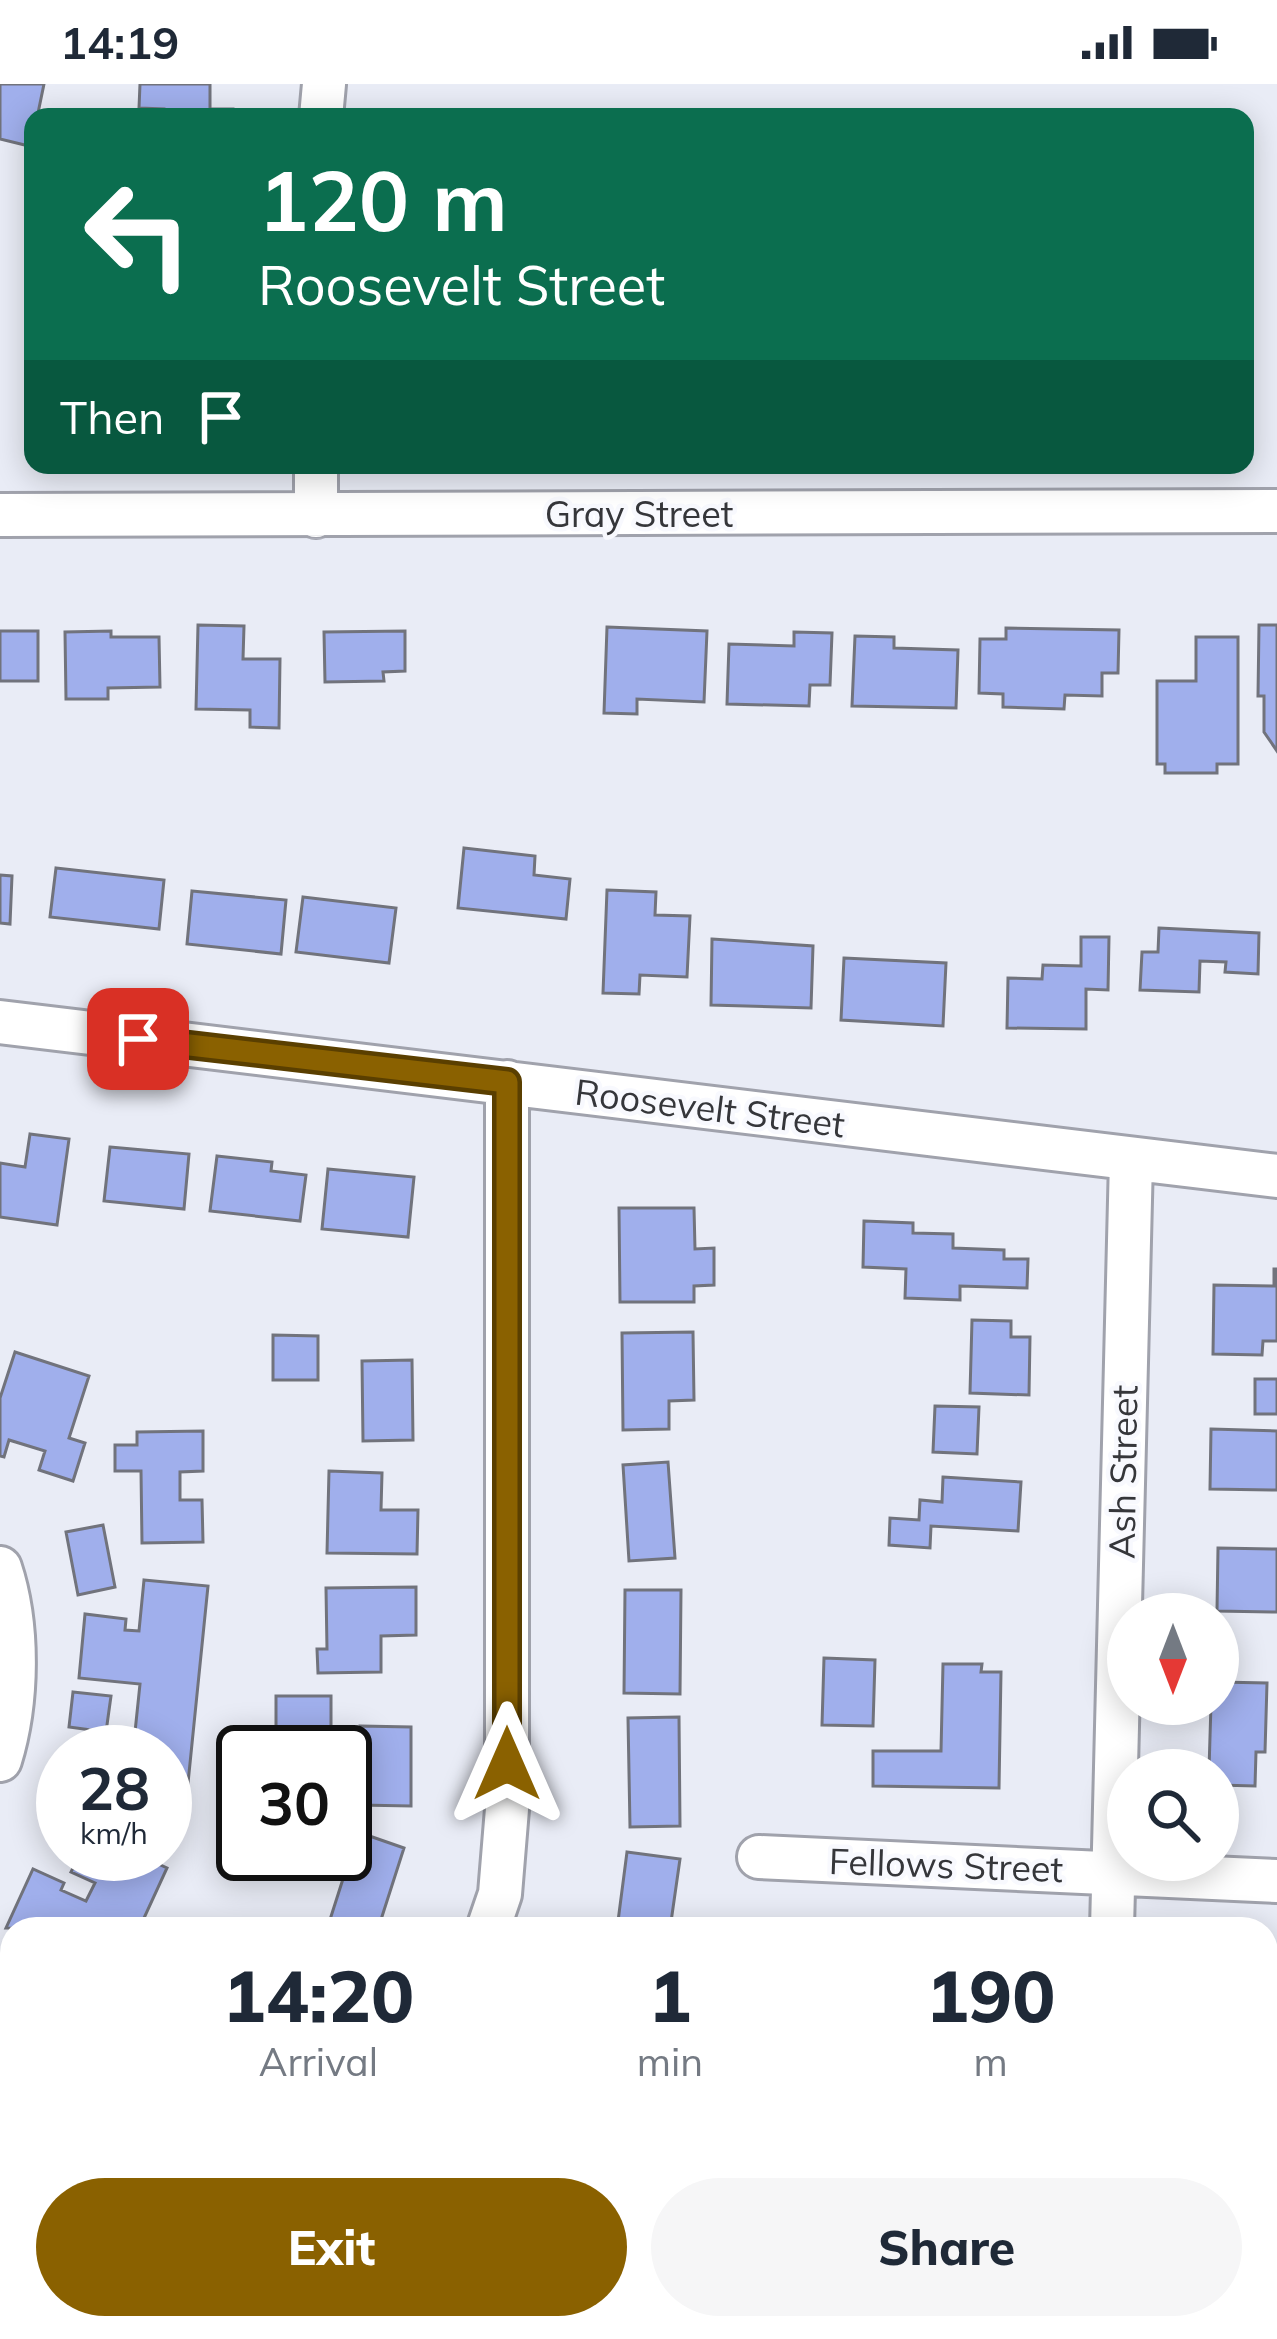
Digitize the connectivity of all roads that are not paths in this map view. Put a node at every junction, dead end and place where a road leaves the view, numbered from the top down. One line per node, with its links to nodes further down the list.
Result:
1 (316, 474): 4 (street)
2 (1277, 511): 4 (street, Gray Street)
3 (0, 515): 4 (street, Gray Street)
4 (316, 516)
5 (0, 1022): 6 (street, Roosevelt Street)
6 (507, 1082): 7 (street, Roosevelt Street); 17 (street)
7 (1131, 1160): 8 (street, Roosevelt Street); 10 (street, Ash Street)
8 (1277, 1177)
9 (0, 1568): 11 (street)
10 (1117, 1749)
11 (0, 1760)
12 (759, 1857): 13 (street, Fellows Street)
13 (1107, 1873)
14 (1239, 1879): 16 (street, Fellows Street)
15 (1114, 1881): 18 (street, Ash Street)
16 (1277, 1881)
17 (492, 1917)
18 (1112, 1917)

